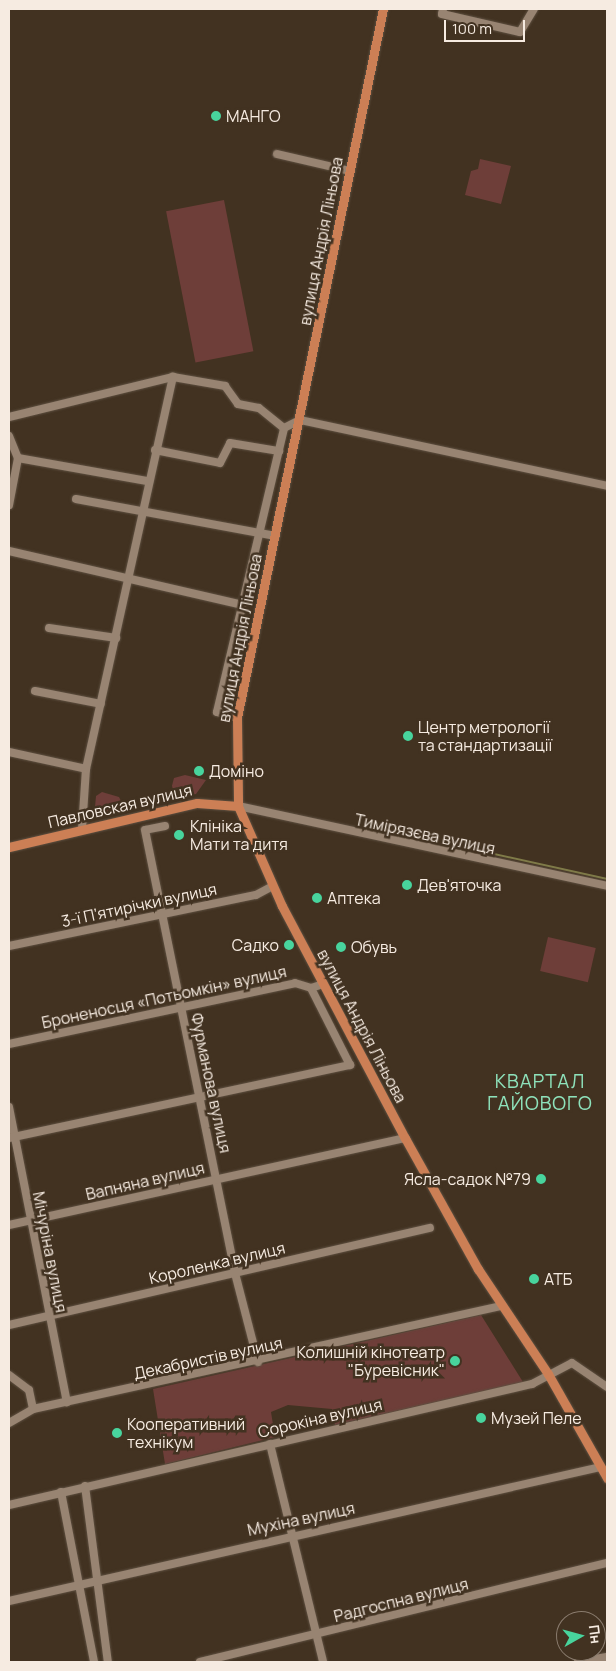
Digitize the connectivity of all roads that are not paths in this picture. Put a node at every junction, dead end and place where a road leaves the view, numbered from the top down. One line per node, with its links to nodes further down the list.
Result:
1 (383, 9): 5 (main road, вулиця Андрія Ліньова)
2 (443, 9): 3 (street)
3 (534, 9)
4 (277, 154): 5 (street)
5 (350, 172): 8 (main road, вулиця Андрія Ліньова)
6 (173, 377): 7 (street); 9 (street); 11 (street)
7 (9, 417)
8 (300, 420): 9 (street); 15 (street); 20 (main road, вулиця Андрія Ліньова)
9 (284, 428): 12 (street)
10 (9, 436): 13 (street)
11 (155, 450): 12 (street); 14 (street)
12 (279, 451): 19 (street)
13 (18, 458): 14 (street); 17 (street)
14 (147, 481): 18 (street)
15 (607, 486)
16 (76, 499): 18 (street)
17 (9, 505)
18 (140, 513): 19 (street); 22 (street)
19 (258, 533): 20 (street); 23 (street)
20 (276, 536): 28 (main road, вулиця Андрія Ліньова)
21 (9, 550): 22 (street)
22 (126, 577): 23 (street); 25 (street)
23 (242, 605): 28 (street)
24 (49, 628): 25 (street)
25 (116, 638): 27 (street)
26 (35, 691): 27 (street)
27 (101, 704): 30 (street)
28 (237, 718): 31 (main road, вулиця Андрія Ліньова)
29 (9, 752): 30 (street)
30 (86, 769): 33 (street)
31 (238, 806): 33 (main road, Павловская вулиця); 35 (main road, вулиця Андрія Ліньова); 36 (street, Тимірязєва вулиця)
32 (165, 826): 37 (street, Фурманова вулиця)
33 (82, 829): 34 (main road, Павловская вулиця)
34 (9, 847)
35 (273, 886): 37 (street, 3-ї П’ятирічки вулиця); 39 (main road, вулиця Андрія Ліньова)
36 (607, 886)
37 (162, 914): 38 (street, 3-ї П’ятирічки вулиця); 41 (street, Фурманова вулиця)
38 (9, 946)
39 (323, 984): 40 (street, Броненосця «Потьомкін» вулиця); 46 (main road, вулиця Андрія Ліньова)
40 (311, 988): 41 (street, Броненосця «Потьомкін» вулиця); 43 (street)
41 (181, 1006): 42 (street, Броненосця «Потьомкін» вулиця); 43 (street, Фурманова вулиця)
42 (9, 1044)
43 (202, 1096): 45 (street); 47 (street, Фурманова вулиця)
44 (9, 1106): 45 (street, Мічуріна вулиця)
45 (12, 1137): 48 (street, Мічуріна вулиця)
46 (404, 1138): 47 (street, Вапняна вулиця); 52 (main road, вулиця Андрія Ліньова)
47 (217, 1179): 48 (street, Вапняна вулиця); 51 (street, Фурманова вулиця)
48 (31, 1221): 49 (street, Вапняна вулиця); 53 (street, Мічуріна вулиця)
49 (9, 1226)
50 (430, 1228): 51 (street, Короленка вулиця)
51 (235, 1273): 53 (street, Короленка вулиця); 55 (street, Фурманова вулиця)
52 (504, 1306): 55 (street, Декабристів вулиця); 56 (main road, вулиця Андрія Ліньова)
53 (48, 1316): 54 (street, Короленка вулиця); 59 (street, Мічуріна вулиця)
54 (9, 1324)
55 (258, 1362): 59 (street, Декабристів вулиця)
56 (548, 1374): 58 (street); 62 (street, Сорокіна вулиця); 63 (main road, вулиця Андрія Ліньова)
57 (9, 1376): 60 (street)
58 (605, 1382)
59 (67, 1402): 60 (street, Декабристів вулиця)
60 (33, 1409): 61 (street, Декабристів вулиця)
61 (9, 1423)
62 (270, 1444): 65 (street, Сорокіна вулиця); 68 (street)
63 (600, 1467): 64 (main road, вулиця Андрія Ліньова); 68 (street, Мухіна вулиця)
64 (607, 1478)
65 (85, 1486): 66 (street, Сорокіна вулиця); 70 (street)
66 (61, 1492): 67 (street, Сорокіна вулиця); 71 (street)
67 (9, 1503)
68 (291, 1535): 70 (street, Мухіна вулиця); 73 (street)
69 (607, 1563): 73 (street, Радгоспна вулиця)
70 (94, 1579): 71 (street, Мухіна вулиця); 76 (street)
71 (78, 1584): 72 (street, Мухіна вулиця); 75 (street)
72 (9, 1601)
73 (314, 1635): 77 (street, Радгоспна вулиця); 78 (street)
74 (607, 1657): 79 (street)
75 (94, 1662)
76 (108, 1662)
77 (200, 1662)
78 (323, 1662)
79 (578, 1662)

